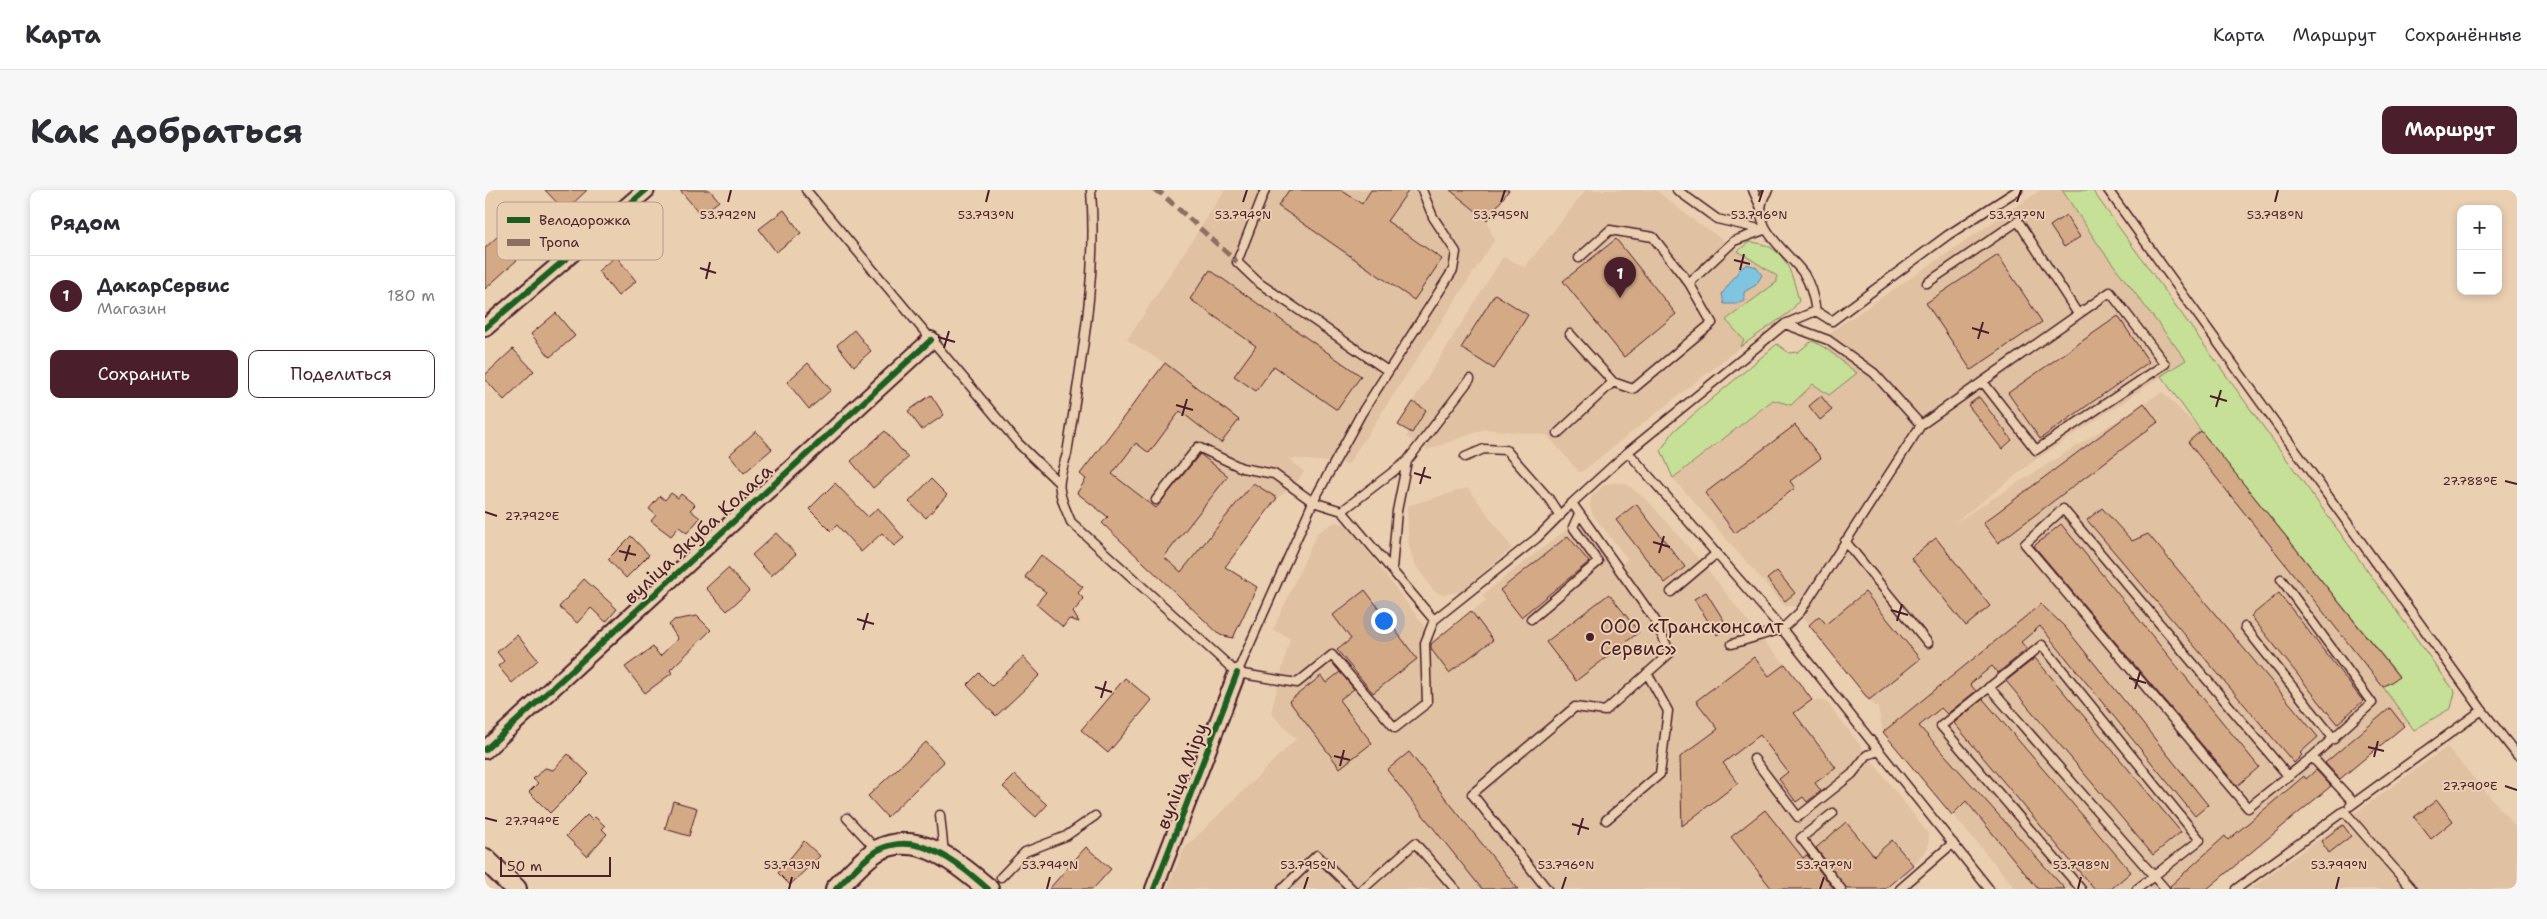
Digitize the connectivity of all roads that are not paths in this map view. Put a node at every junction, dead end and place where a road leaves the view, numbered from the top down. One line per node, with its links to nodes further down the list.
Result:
1 (646, 190): 11 (street)
2 (806, 190): 23 (lane)
3 (1091, 190): 33 (lane)
4 (1265, 190): 24 (lane)
5 (1422, 190): 24 (lane)
6 (1677, 190): 13 (lane)
7 (1753, 190): 12 (lane)
8 (1768, 190): 12 (lane)
9 (2018, 190): 18 (lane)
10 (2108, 190): 54 (lane)
11 (632, 202)
12 (1761, 208): 13 (lane)
13 (1765, 230): 16 (lane); 18 (lane)
14 (1579, 258): 16 (lane)
15 (564, 260): 21 (street)
16 (1689, 283): 26 (lane)
17 (1927, 283): 19 (lane)
18 (1816, 311): 20 (lane)
19 (2078, 314): 27 (lane); 27 (lane)
20 (1785, 324): 28 (lane); 30 (lane)
21 (485, 328)
22 (1570, 334): 26 (lane)
23 (931, 340): 33 (lane); 56 (street, вуліца Якуба Коласа)
24 (1388, 371): 35 (lane)
25 (1469, 379): 32 (lane)
26 (1613, 382): 29 (lane)
27 (1983, 382): 28 (lane)
28 (1921, 425): 40 (lane)
29 (1559, 433)
30 (1628, 452): 36 (lane); 41 (lane)
31 (1465, 457): 39 (lane)
32 (1407, 461): 37 (lane); 42 (lane)
33 (1058, 482): 51 (lane)
34 (1156, 500): 35 (lane)
35 (1313, 502): 37 (lane); 51 (lane)
36 (1571, 503): 38 (lane); 39 (lane)
37 (1342, 511): 42 (lane)
38 (1579, 514): 45 (lane); 52 (lane)
39 (1560, 516): 46 (lane)
40 (1845, 541): 48 (lane); 49 (lane)
41 (1717, 553): 44 (lane); 48 (lane)
42 (1392, 569): 46 (lane)
43 (2281, 579): 55 (lane)
44 (1671, 592)
45 (1531, 619)
46 (1434, 620): 51 (lane)
47 (2245, 627): 55 (lane)
48 (1782, 629): 50 (lane); 57 (lane)
49 (1928, 643)
50 (1732, 644)
51 (1237, 673): 77 (street, вуліца Міру)
52 (1647, 673): 68 (lane); 82 (lane)
53 (1989, 686): 73 (lane); 73 (lane); 86 (lane)
54 (2482, 710): 58 (lane); 62 (lane)
55 (2334, 739): 59 (lane)
56 (485, 750)
57 (1879, 751): 60 (lane); 69 (lane)
58 (2517, 755)
59 (2312, 757): 61 (lane); 62 (lane)
60 (1754, 759)
61 (2289, 777): 61 (lane)
62 (2354, 803): 63 (lane)
63 (2344, 810): 89 (lane); 90 (lane)
64 (1833, 813): 83 (lane)
65 (940, 815): 71 (lane)
66 (1095, 816): 74 (lane)
67 (847, 818): 70 (lane)
68 (1607, 820)
69 (1953, 843): 84 (lane); 85 (lane)
70 (878, 850): 71 (street); 76 (street)
71 (944, 856): 74 (street)
72 (485, 859): 75 (street)
73 (2153, 876): 87 (lane); 88 (lane)
74 (995, 883)
75 (516, 889)
76 (835, 889)
77 (1155, 889)
78 (1283, 889): 79 (lane)
79 (1352, 889)
80 (1363, 889): 81 (lane)
81 (1455, 889)
82 (1547, 889)
83 (1841, 889)
84 (1900, 889)
85 (1989, 889)
86 (2081, 889)
87 (2137, 889)
88 (2165, 889)
89 (2236, 889)
90 (2413, 889)

